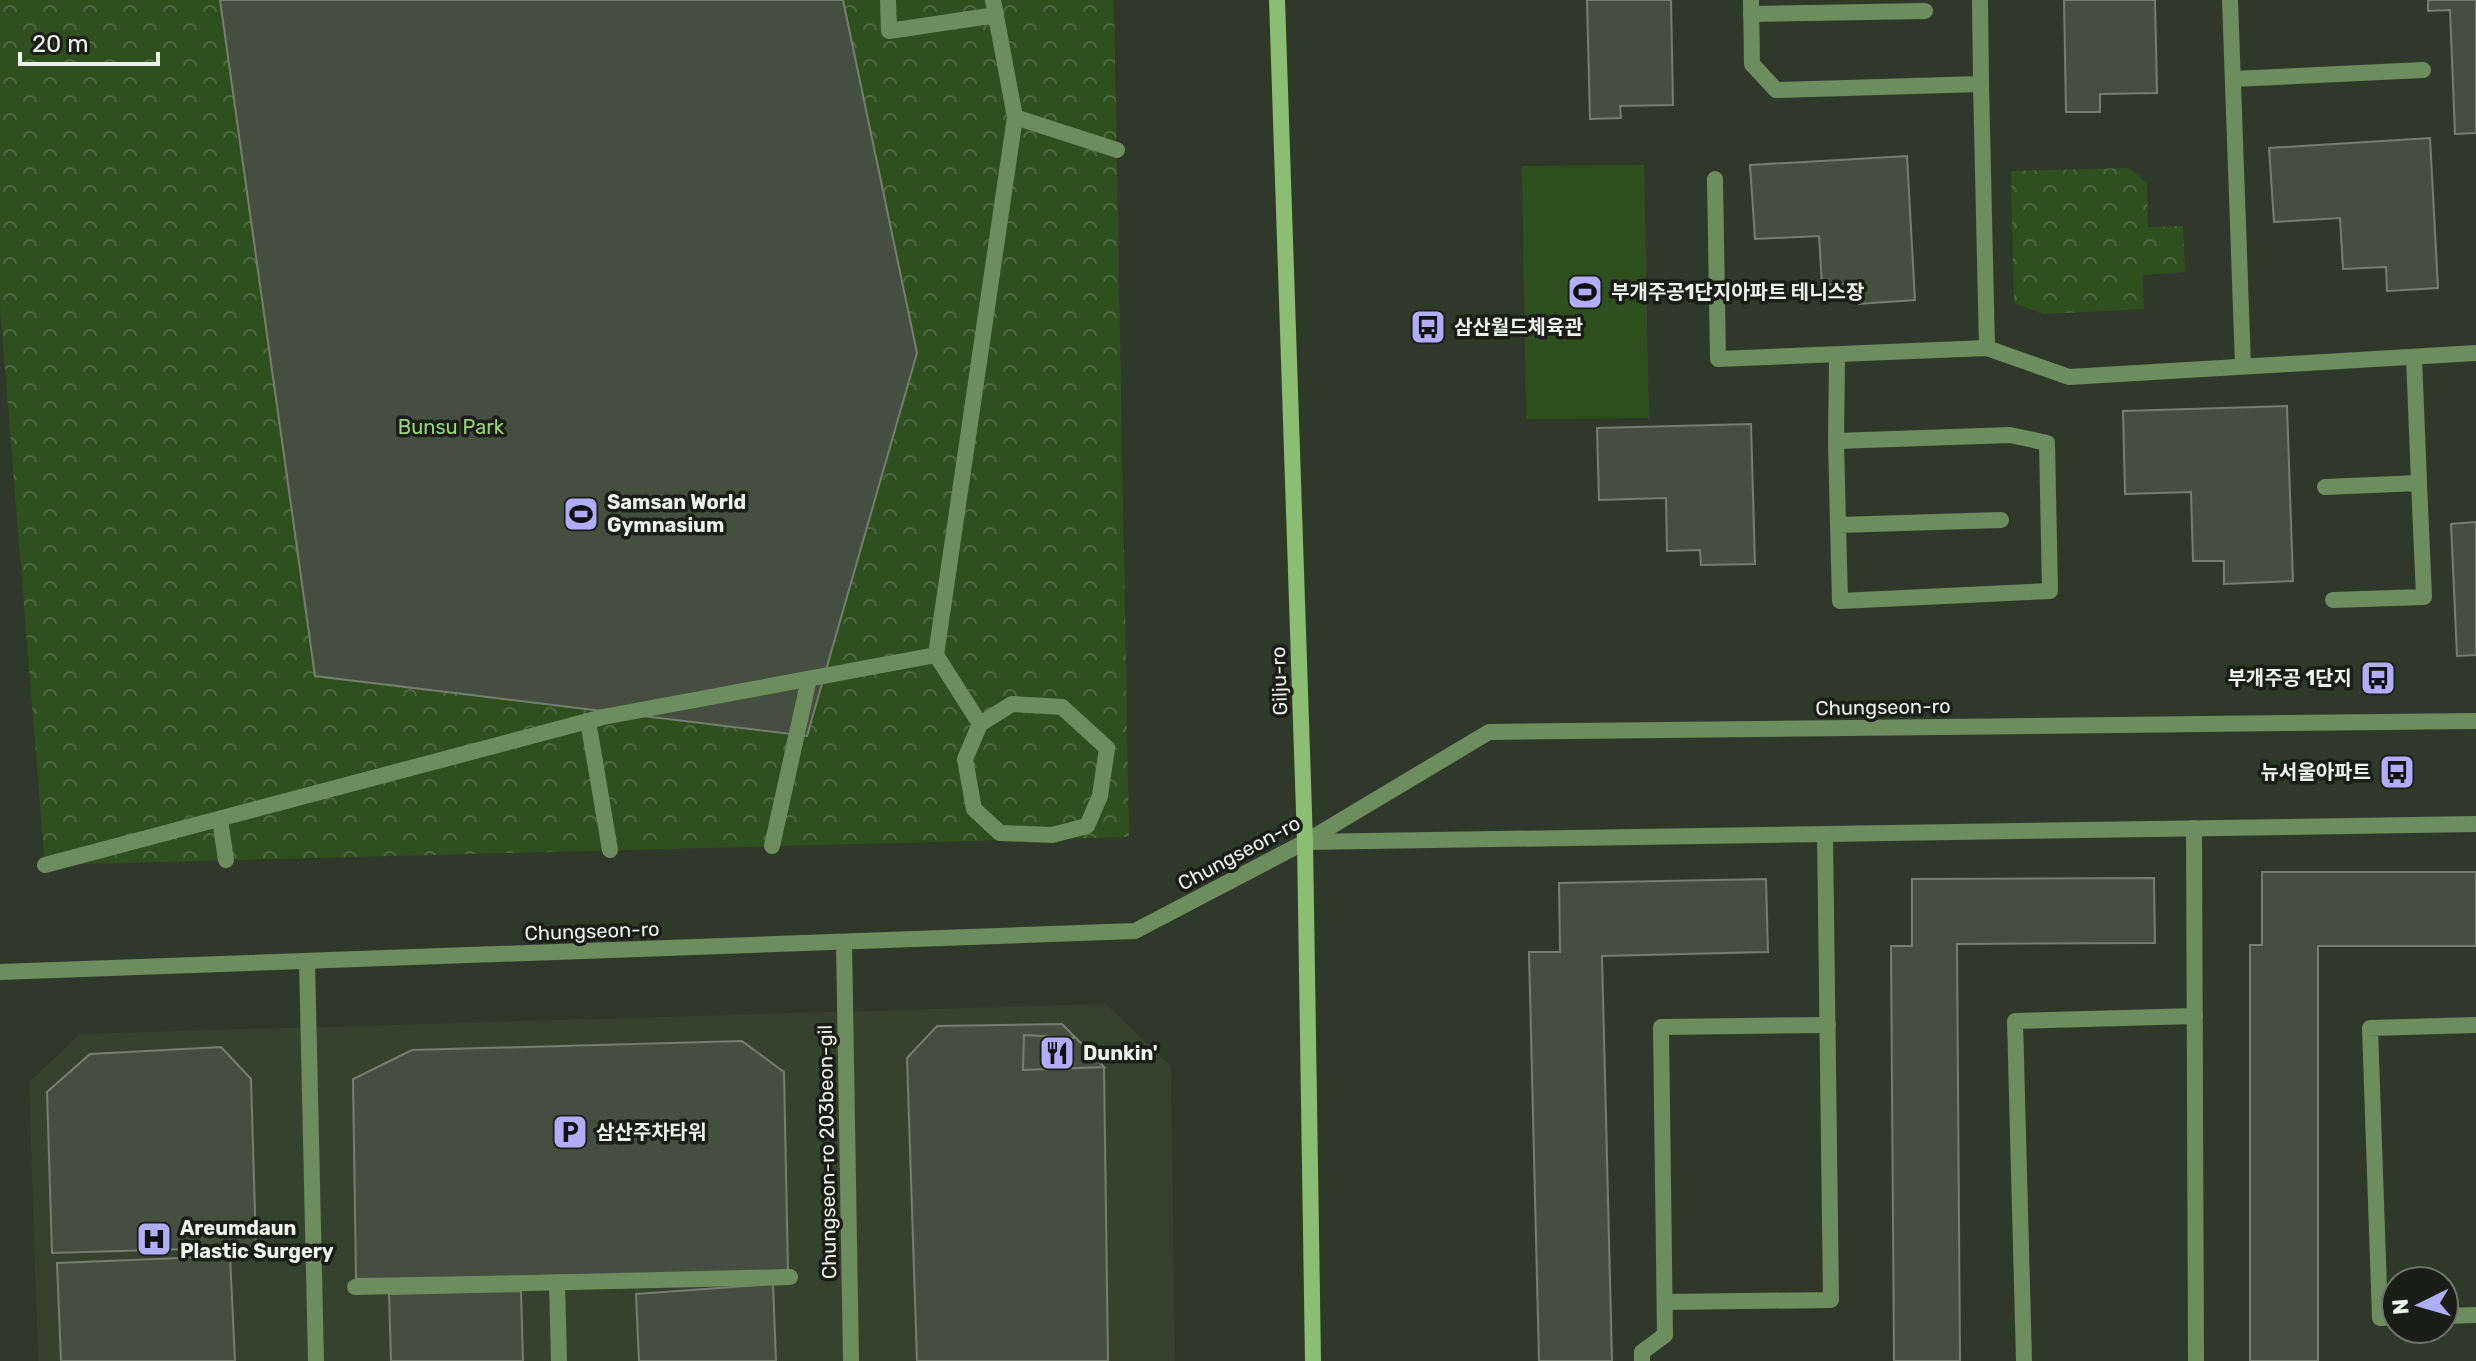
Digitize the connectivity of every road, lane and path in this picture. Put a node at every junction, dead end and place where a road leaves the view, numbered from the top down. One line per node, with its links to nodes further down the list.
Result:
1 (888, 0): 6 (street)
2 (1277, 0): 34 (main road, Gilju-ro)
3 (1980, 0): 10 (street)
4 (2230, 0): 9 (street)
5 (1751, 7): 7 (street); 10 (street)
6 (995, 8): 11 (street)
7 (1925, 11)
8 (2423, 70): 9 (street)
9 (2233, 79): 18 (street)
10 (1981, 84): 14 (street)
11 (1015, 117): 12 (street); 25 (street)
12 (1117, 150)
13 (1715, 179): 16 (street)
14 (1987, 348): 16 (street); 18 (street)
15 (2476, 353): 17 (street)
16 (1837, 356): 19 (street)
17 (2414, 357): 18 (street); 20 (street)
18 (2243, 366)
19 (1836, 441): 23 (street); 23 (street)
20 (2419, 483): 21 (street); 24 (street)
21 (2325, 487)
22 (2001, 520): 23 (street)
23 (1838, 525)
24 (2333, 600)
25 (936, 655): 26 (street); 29 (street)
26 (809, 679): 27 (street); 35 (street)
27 (588, 721): 30 (street); 36 (street)
28 (2476, 721): 34 (street, Chungseon-ro)
29 (980, 724): 29 (street)
30 (220, 820): 37 (street); 38 (street)
31 (2476, 824): 32 (street)
32 (2194, 828): 33 (street); 42 (street)
33 (1825, 834): 34 (street); 43 (street)
34 (1305, 842): 39 (street, Chungseon-ro); 53 (main road, Gilju-ro)
35 (772, 846)
36 (610, 850)
37 (226, 860)
38 (45, 865)
39 (844, 942): 40 (street, Chungseon-ro); 52 (street, Chungseon-ro 203beon-gil)
40 (307, 961): 41 (street, Chungseon-ro); 50 (street)
41 (0, 972)
42 (2195, 1016): 55 (street); 56 (street)
43 (1828, 1025): 48 (street); 48 (street)
44 (2476, 1025): 49 (street)
45 (790, 1277): 46 (street)
46 (557, 1283): 47 (street); 51 (street)
47 (355, 1287)
48 (1665, 1302): 54 (street)
49 (2380, 1318)
50 (316, 1361)
51 (559, 1361)
52 (851, 1361)
53 (1313, 1361)
54 (1642, 1361)
55 (2024, 1361)
56 (2196, 1361)

